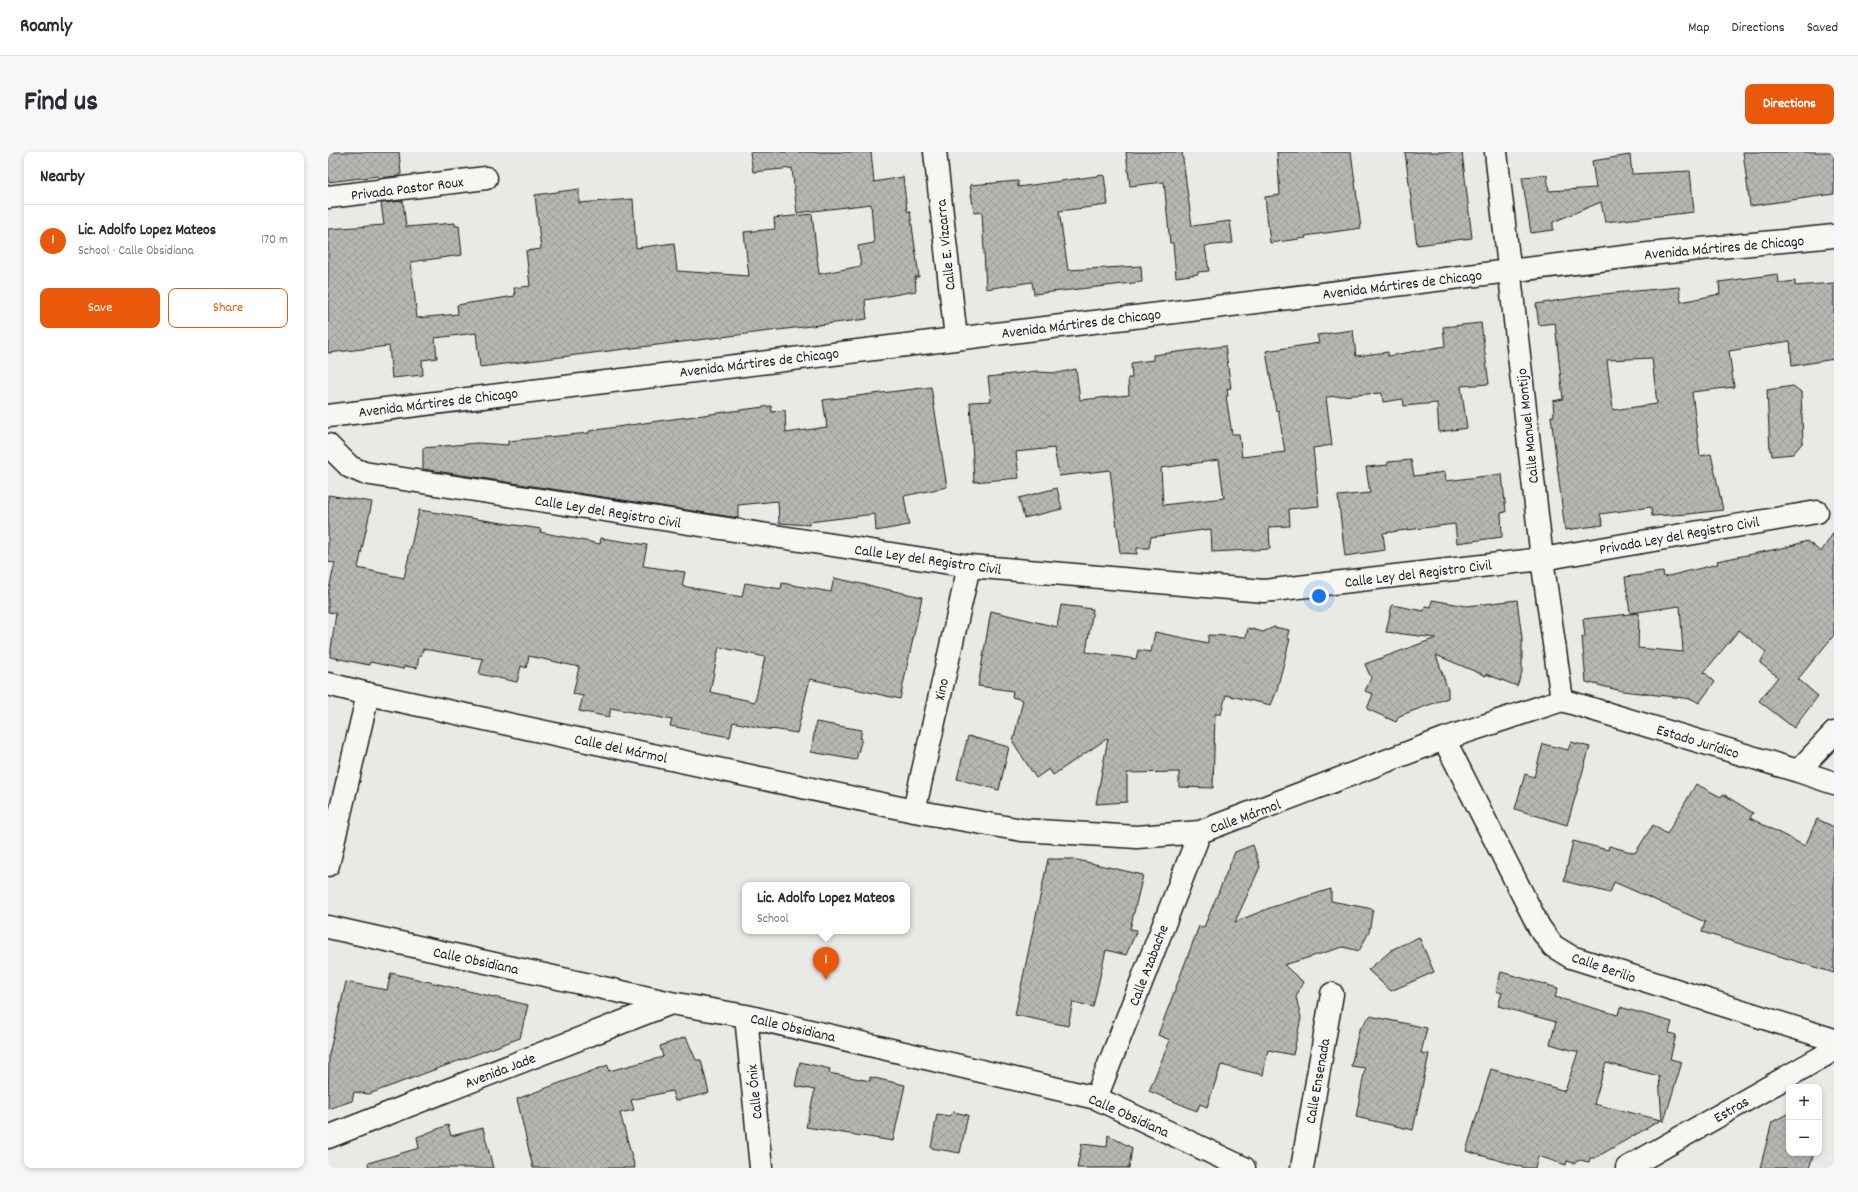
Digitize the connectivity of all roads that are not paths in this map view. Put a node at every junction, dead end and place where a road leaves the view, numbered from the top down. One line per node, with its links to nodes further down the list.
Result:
1 (935, 152): 7 (street, Calle E. Vizcarra)
2 (1496, 152): 6 (street, Calle Manuel Montijo)
3 (486, 178): 4 (street, Privada Pastor Roux)
4 (328, 197)
5 (1834, 236): 6 (street, Avenida Mártires de Chicago)
6 (1510, 271): 7 (street, Avenida Mártires de Chicago); 11 (street, Calle Manuel Montijo)
7 (956, 338): 8 (street, Avenida Mártires de Chicago)
8 (328, 416)
9 (328, 445): 12 (street, Calle Ley del Registro Civil)
10 (1817, 512): 11 (street, Privada Ley del Registro Civil)
11 (1542, 559): 12 (street, Calle Ley del Registro Civil); 15 (street, Calle Manuel Montijo)
12 (968, 566): 20 (street, Xino)
13 (328, 684): 14 (street, Calle del Mármol)
14 (368, 694): 20 (street, Calle del Mármol); 22 (street)
15 (1562, 700): 17 (street, Calle Mármol); 18 (street, Estado Jurídico)
16 (1834, 733): 18 (street)
17 (1444, 739): 21 (street, Calle Mármol); 27 (street, Calle Berilio)
18 (1798, 771): 19 (street, Estado Jurídico)
19 (1834, 783)
20 (914, 811): 21 (street, Calle Mármol)
21 (1200, 832): 29 (street, Calle Azabache)
22 (328, 865)
23 (328, 927): 25 (street, Calle Obsidiana)
24 (1332, 994): 33 (street, Calle Ensenada)
25 (671, 1003): 26 (street, Calle Obsidiana); 30 (street, Avenida Jade)
26 (746, 1016): 29 (street, Calle Obsidiana); 31 (street, Calle Ónix)
27 (1834, 1040)
28 (1834, 1050): 34 (street, Estras)
29 (1096, 1098): 32 (street, Calle Obsidiana)
30 (328, 1138)
31 (762, 1168)
32 (1244, 1168)
33 (1302, 1168)
34 (1628, 1168)

